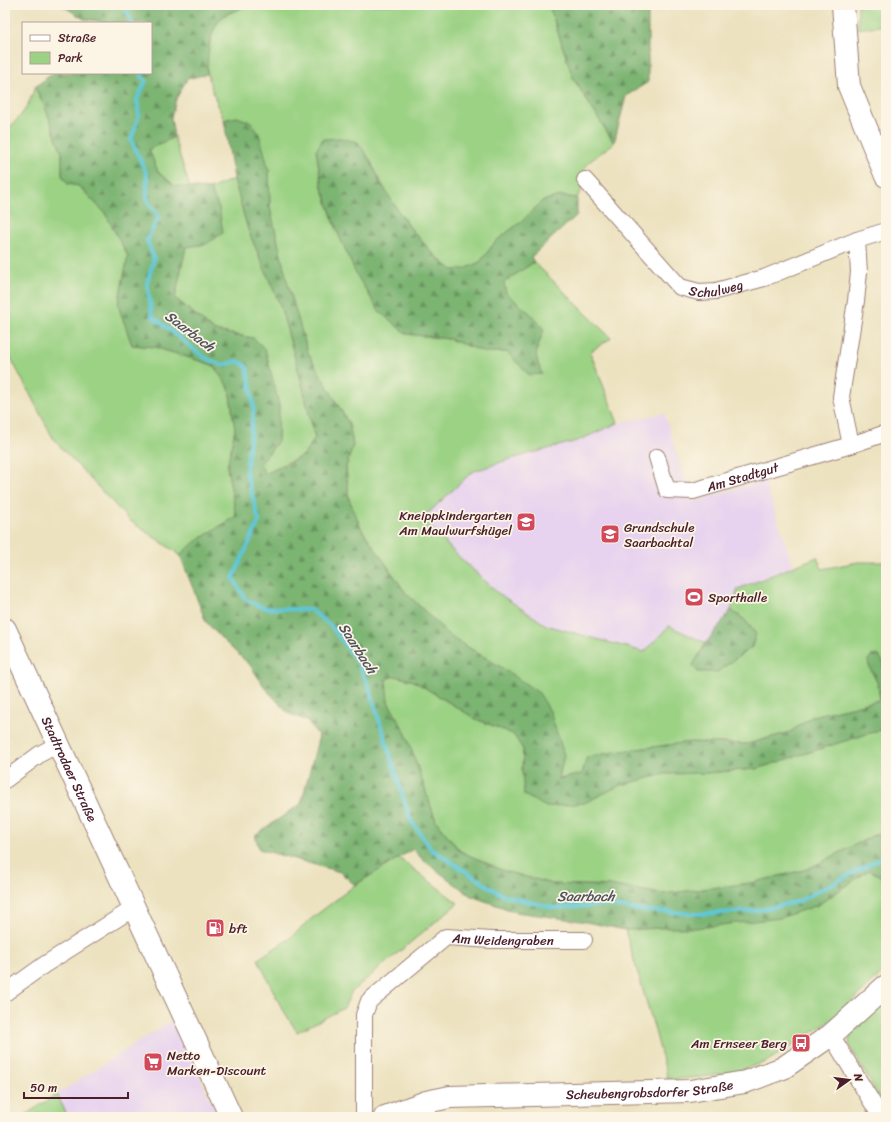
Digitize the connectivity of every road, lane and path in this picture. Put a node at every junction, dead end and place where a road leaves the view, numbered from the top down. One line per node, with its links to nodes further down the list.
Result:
1 (843, 5): 2 (main road)
2 (886, 176)
3 (585, 180): 5 (street, Schulweg)
4 (886, 231): 5 (street, Schulweg)
5 (857, 240): 7 (street)
6 (886, 433): 7 (street, Am Stadtgut)
7 (851, 445): 8 (street, Am Stadtgut)
8 (657, 457)
9 (5, 629): 10 (main road, Stadtrodaer Straße)
10 (58, 744): 11 (street); 12 (main road, Stadtrodaer Straße)
11 (5, 780)
12 (134, 908): 15 (street); 18 (main road, Stadtrodaer Straße)
13 (584, 940): 19 (street, Am Weidengraben)
14 (886, 986): 16 (main road, Scheubengrobsdorfer Straße)
15 (5, 993)
16 (831, 1035): 17 (main road, Scheubengrobsdorfer Straße); 21 (street)
17 (424, 1111): 20 (main road, Scheubengrobsdorfer Straße)
18 (231, 1117)
19 (364, 1117)
20 (385, 1117)
21 (881, 1117)

